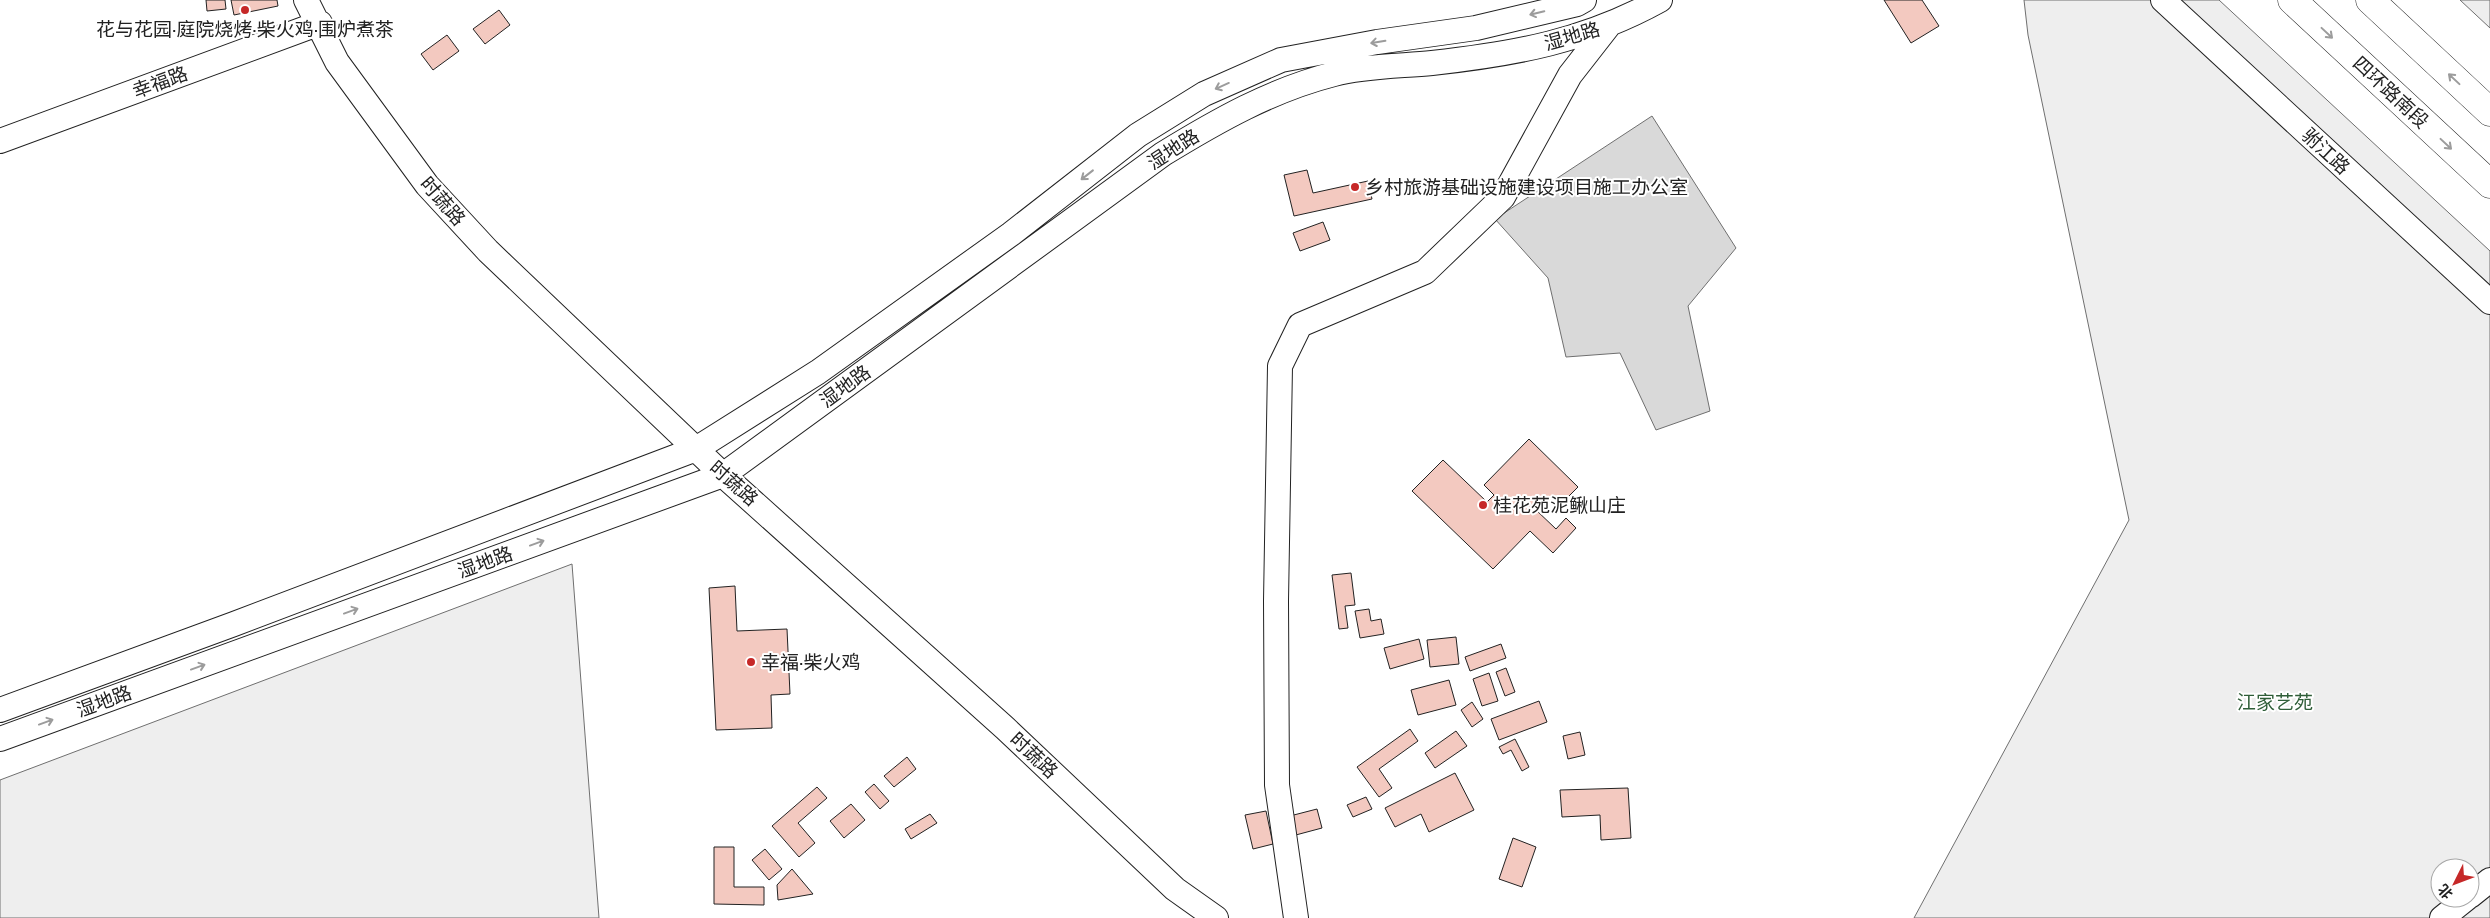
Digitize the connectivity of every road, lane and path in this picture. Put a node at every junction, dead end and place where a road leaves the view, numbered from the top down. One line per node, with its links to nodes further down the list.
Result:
1 (306, 0): 7 (street, 时蔬路)
2 (1584, 0): 13 (street, 湿地路, one-way to 13)
3 (1660, 0): 8 (street, 湿地路)
4 (2163, 0): 12 (street, 驸江路)
5 (2292, 0): 11 (highway, 四环路南段, one-way to 11)
6 (2370, 0): 9 (highway, one-way to 6)
7 (320, 23): 10 (street, 幸福路); 13 (street, 时蔬路)
8 (1609, 25): 14 (street, 湿地路); 21 (street)
9 (2490, 112)
10 (0, 141)
11 (2490, 184)
12 (2490, 302)
13 (696, 449): 14 (street, 时蔬路); 15 (street, 湿地路)
14 (723, 475): 16 (street, 湿地路, one-way to 14); 20 (street, 时蔬路)
15 (0, 710)
16 (0, 739)
17 (2490, 880): 18 (street)
18 (2480, 888)
19 (2455, 908): 22 (street)
20 (1216, 918)
21 (1296, 918)
22 (2442, 918)

